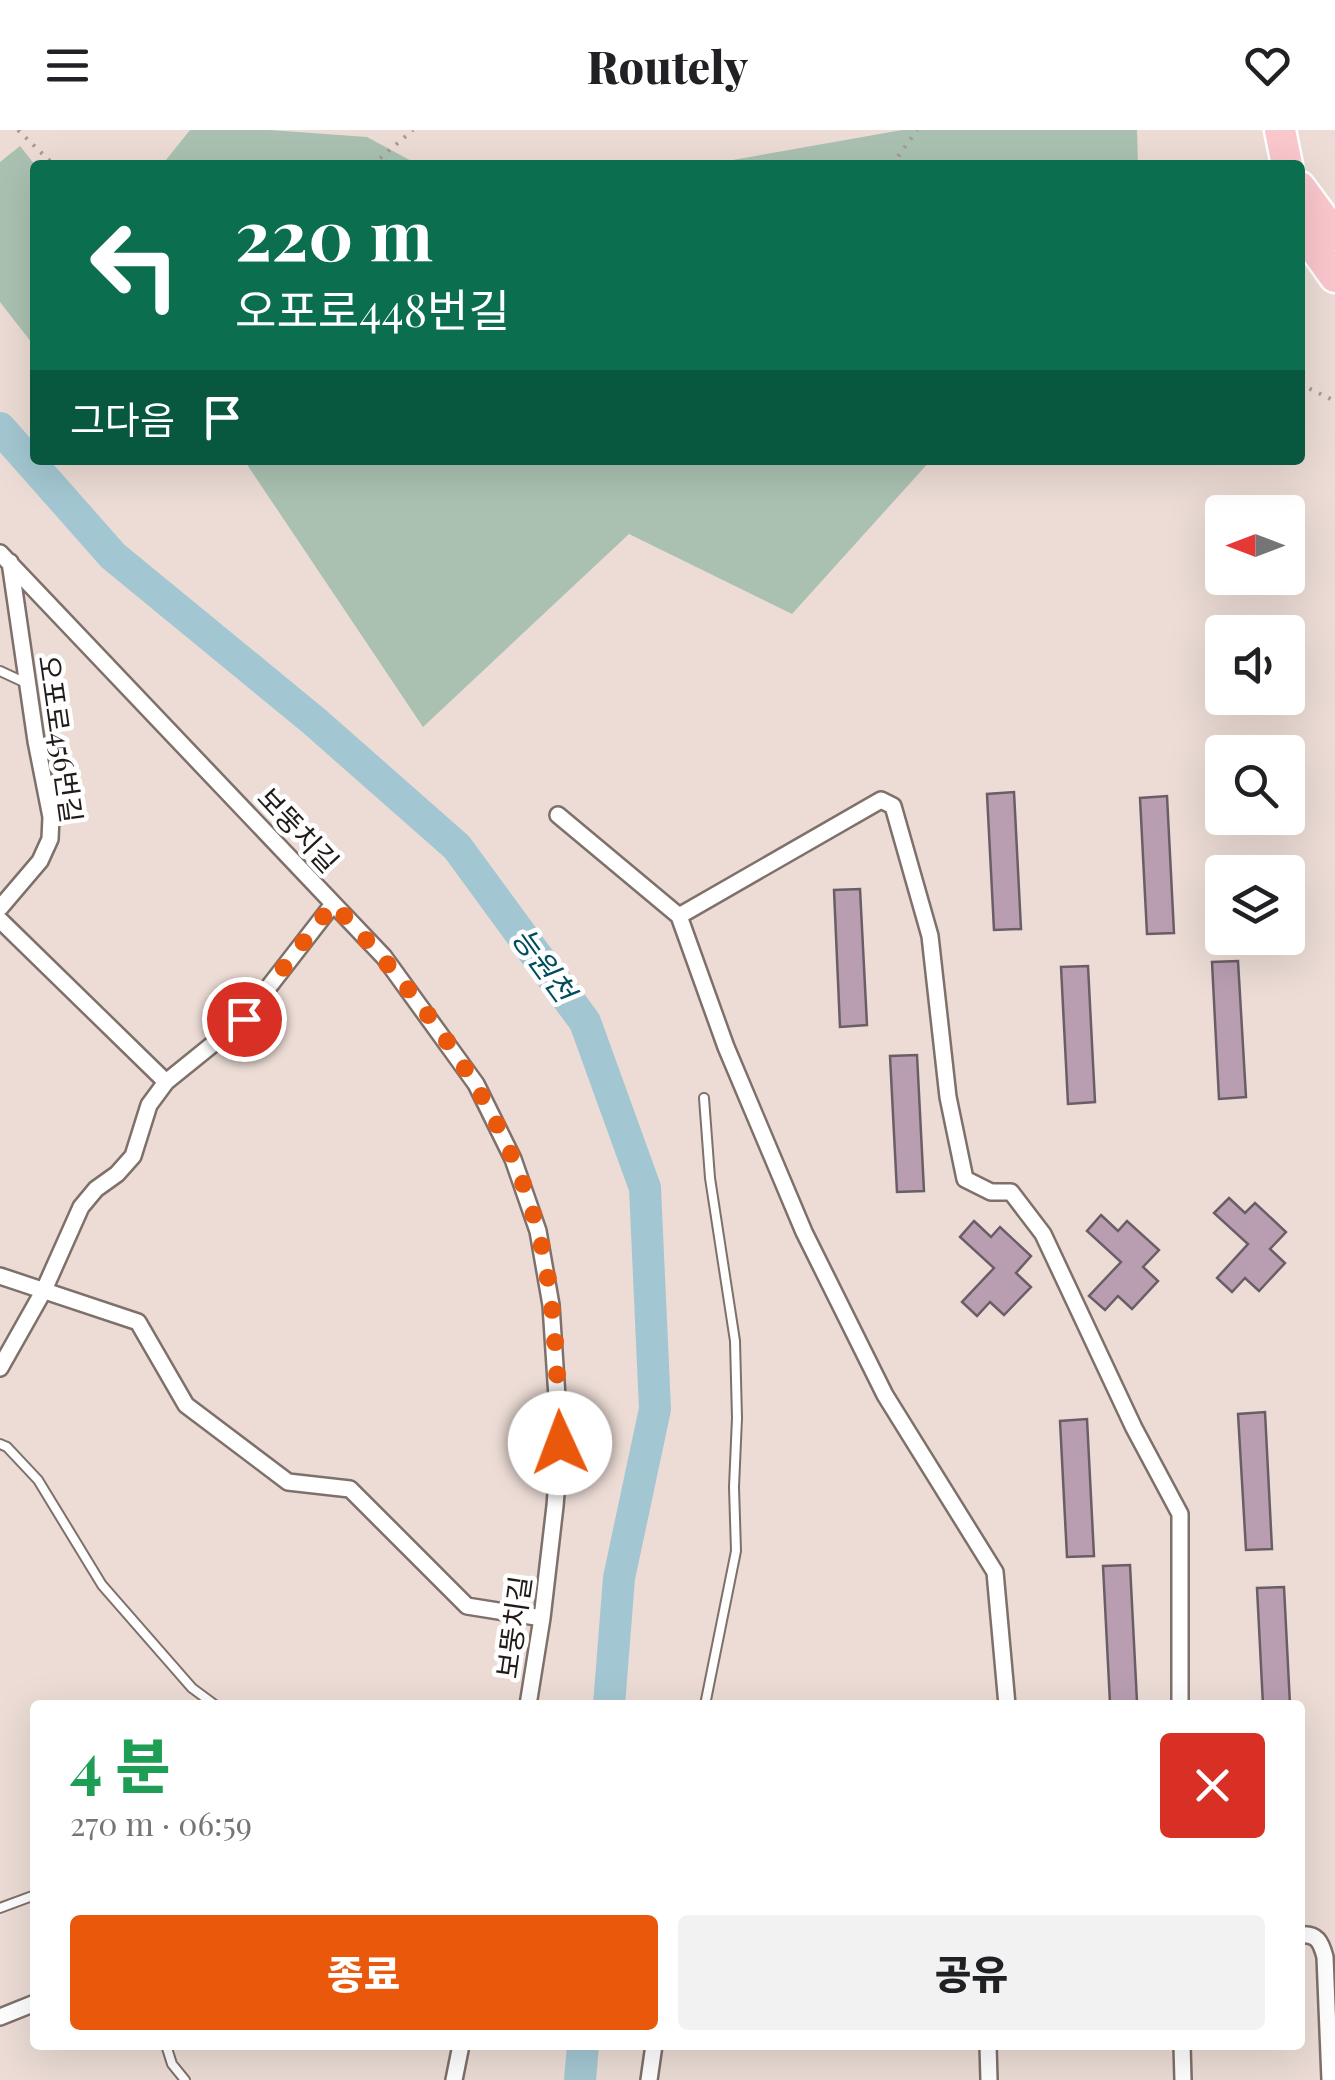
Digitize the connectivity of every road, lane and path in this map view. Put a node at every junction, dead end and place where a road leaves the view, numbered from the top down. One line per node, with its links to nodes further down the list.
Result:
1 (18, 130): 6 (path)
2 (413, 130): 7 (path)
3 (917, 130): 8 (path)
4 (1260, 130): 9 (highway)
5 (1280, 130): 10 (highway)
6 (49, 160)
7 (378, 160)
8 (896, 160)
9 (1266, 160)
10 (1286, 160)
11 (1305, 194): 13 (highway)
12 (1305, 235): 14 (highway)
13 (1335, 235)
14 (1335, 277)
15 (1305, 386): 16 (path)
16 (1335, 401)
17 (5, 558): 19 (street, 오포로456번길); 21 (street, 보뚱치길)
18 (0, 671): 19 (lane)
19 (26, 683): 22 (street, 오포로456번길)
20 (558, 815): 23 (street)
21 (333, 904): 25 (street); 31 (street, 보뚱치길)
22 (0, 908)
23 (679, 916): 35 (street); 36 (street)
24 (0, 920): 25 (street)
25 (166, 1082): 28 (street)
26 (704, 1098): 34 (lane)
27 (0, 1276): 28 (street)
28 (44, 1290): 29 (street); 31 (street)
29 (0, 1368)
30 (0, 1444): 32 (lane)
31 (542, 1618): 33 (street, 보뚱치길)
32 (208, 1700)
33 (529, 1700)
34 (706, 1700)
35 (1007, 1700)
36 (1180, 1700)
37 (30, 1896): 38 (lane)
38 (0, 1908)
39 (1305, 1935): 52 (street)
40 (30, 2005): 41 (street)
41 (0, 2016)
42 (168, 2050): 47 (lane)
43 (460, 2050): 48 (street)
44 (653, 2050): 49 (street)
45 (988, 2050): 50 (street)
46 (1182, 2050): 51 (street)
47 (185, 2080)
48 (454, 2080)
49 (649, 2080)
50 (989, 2080)
51 (1183, 2080)
52 (1330, 2080)

